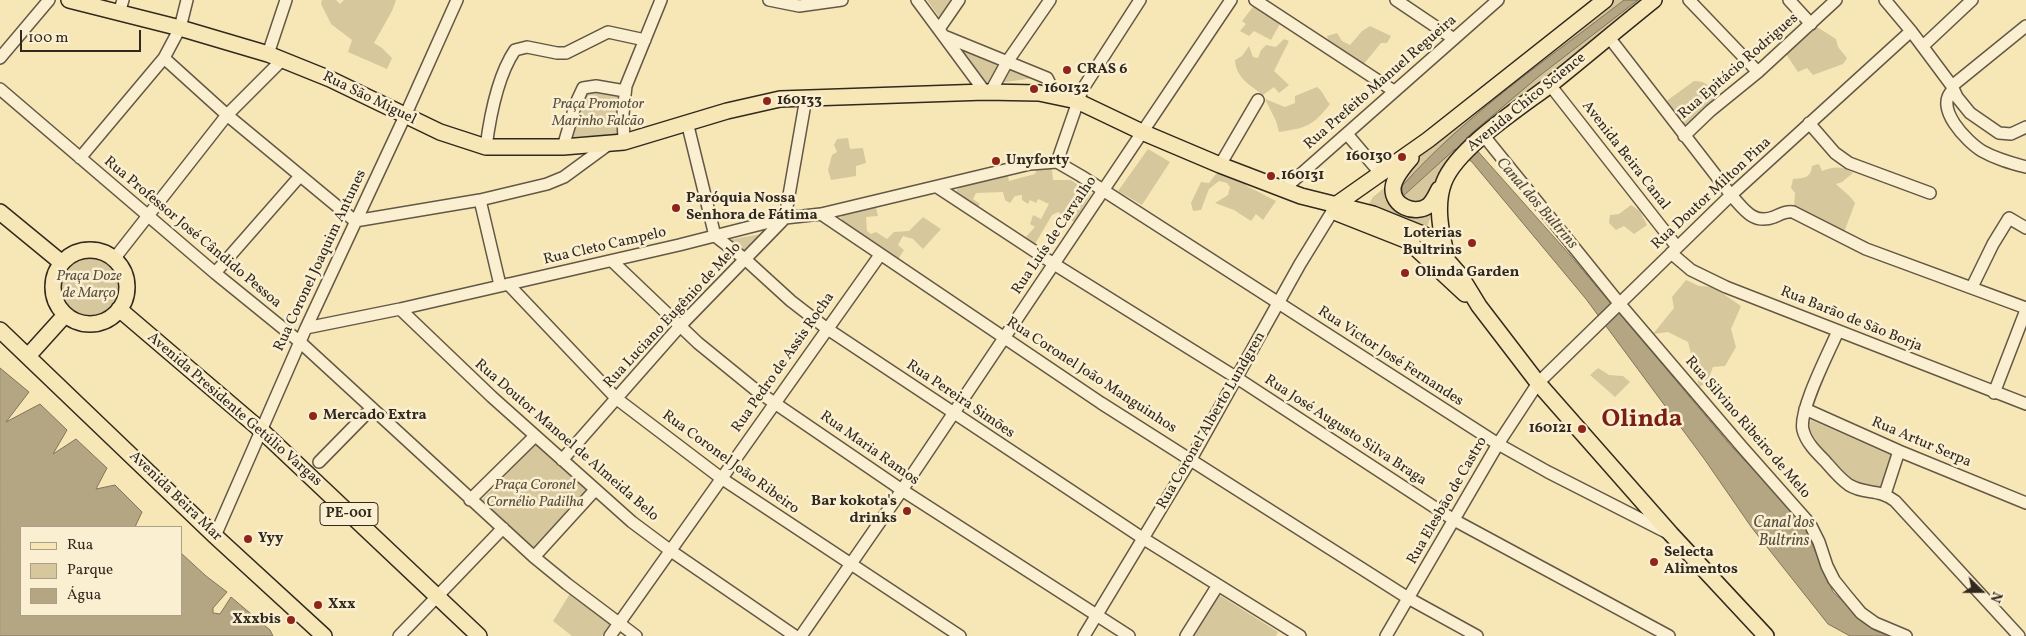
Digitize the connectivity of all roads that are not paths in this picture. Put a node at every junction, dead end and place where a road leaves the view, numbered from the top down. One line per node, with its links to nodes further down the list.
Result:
1 (49, 0): 35 (street)
2 (69, 0): 24 (main road, Rua São Miguel)
3 (187, 0): 27 (street)
4 (286, 0): 34 (street)
5 (457, 0): 50 (street, Rua Coronel Joaquim Antunes)
6 (661, 0): 31 (street)
7 (769, 0): 8 (street)
8 (842, 0)
9 (917, 0): 29 (street)
10 (959, 0): 29 (street)
11 (1050, 0): 37 (street)
12 (1140, 0): 47 (street)
13 (1231, 0): 54 (street, Rua Luís de Carvalho)
14 (1255, 0): 43 (street)
15 (1396, 0): 32 (street)
16 (1498, 0): 32 (street, Rua Prefeito Manuel Regueira)
17 (1654, 0): 30 (main road, Avenida Chico Science)
18 (1689, 0): 38 (street)
19 (1789, 0): 25 (street)
20 (1836, 0): 25 (street, Rua Epitácio Rodrigues)
21 (1885, 0): 28 (street)
22 (1972, 0): 33 (street)
23 (1595, 3): 57 (main road, Avenida Chico Science)
24 (121, 6): 27 (main road, Rua São Miguel)
25 (1811, 24): 38 (street, Rua Epitácio Rodrigues)
26 (2026, 26): 40 (street)
27 (180, 28): 34 (main road, Rua São Miguel); 36 (street)
28 (1911, 30): 33 (street); 52 (street, Rua Doutor Milton Pina)
29 (942, 32): 37 (street); 44 (street)
30 (1608, 36): 39 (main road, Avenida Chico Science); 56 (street)
31 (644, 40): 42 (street); 60 (street)
32 (1454, 40): 43 (street, Rua Prefeito Manuel Regueira)
33 (1922, 46): 40 (street)
34 (275, 57): 49 (street); 50 (main road, Rua São Miguel)
35 (0, 58)
36 (164, 58): 49 (street); 62 (street)
37 (1007, 62): 44 (street); 45 (street)
38 (1758, 72): 56 (street, Rua Epitácio Rodrigues)
39 (1550, 84): 58 (main road, Avenida Chico Science); 86 (street, Avenida Beira Canal)
40 (1952, 88): 53 (street); 65 (street)
41 (0, 89): 62 (street, Rua Professor José Cândido Pessoa)
42 (625, 91): 59 (street); 61 (street)
43 (1394, 91): 55 (street, Rua Prefeito Manuel Regueira)
44 (988, 92): 45 (main road, Rua São Miguel); 46 (main road, Rua São Miguel)
45 (1050, 95): 47 (main road, Rua São Miguel)
46 (806, 98): 51 (main road, Rua São Miguel); 80 (street)
47 (1077, 100): 54 (main road, Rua São Miguel); 63 (street)
48 (1258, 100): 64 (street)
49 (227, 114): 67 (street); 79 (street)
50 (405, 116): 60 (main road, Rua São Miguel); 81 (street, Rua Coronel Joaquim Antunes)
51 (687, 122): 59 (main road, Rua São Miguel); 84 (street)
52 (1809, 123): 72 (street); 73 (street, Rua Doutor Milton Pina)
53 (2026, 127)
54 (1142, 132): 64 (main road, Rua São Miguel); 71 (street, Rua Luís de Carvalho)
55 (1346, 134): 66 (street); 70 (street, Rua Prefeito Manuel Regueira)
56 (1684, 136): 73 (street)
57 (1428, 140): 66 (main road, Avenida Chico Science); 68 (main road)
58 (1479, 140): 68 (main road, Avenida Chico Science); 98 (street, Rua Silvino Ribeiro de Melo)
59 (616, 143): 61 (main road, Rua São Miguel); 74 (street)
60 (486, 146): 61 (main road, Rua São Miguel)
61 (563, 147)
62 (80, 158): 79 (street, Rua Professor José Cândido Pessoa)
63 (1057, 162): 69 (street, Rua Cleto Campelo); 71 (street)
64 (1220, 165): 70 (main road, Rua São Miguel)
65 (2026, 167)
66 (1380, 173): 76 (main road, Avenida Chico Science)
67 (300, 176): 81 (street); 94 (street)
68 (1444, 181): 75 (main road, Avenida Chico Science)
69 (937, 187): 78 (street, Rua Cleto Campelo); 93 (street, Rua José Augusto Silva Braga)
70 (1284, 189): 76 (main road, Rua São Miguel)
71 (1103, 191): 93 (street, Rua Luís de Carvalho); 97 (street, Rua Victor José Fernandes)
72 (1930, 194)
73 (1731, 196): 86 (street, Rua Doutor Milton Pina); 96 (street)
74 (480, 200): 81 (street); 95 (street)
75 (1439, 202): 83 (main road); 88 (main road, Avenida Chico Science)
76 (1335, 208): 83 (main road); 85 (main road); 97 (street, Rua Coronel Alberto Lundgren)
77 (0, 212): 92 (main road)
78 (821, 214): 80 (street, Rua Cleto Campelo); 87 (street, Rua Coronel João Manguinhos)
79 (148, 216): 89 (street); 94 (street, Rua Professor José Cândido Pessoa)
80 (785, 218): 84 (street, Rua Cleto Campelo); 90 (street, Rua Luciano Eugênio de Melo)
81 (355, 220): 105 (street, Rua Coronel Joaquim Antunes)
82 (2026, 228): 96 (street)
83 (1426, 235): 85 (main road); 88 (main road)
84 (715, 236): 90 (street, Rua Pereira Simões); 91 (street, Rua Cleto Campelo)
85 (1408, 241): 99 (main road)
86 (1674, 250): 98 (street, Rua Doutor Milton Pina); 108 (street, Rua Barão de São Borja)
87 (880, 255): 106 (street, Rua Pedro de Assis Rocha); 109 (street, Rua Coronel João Manguinhos)
88 (1447, 258): 99 (main road)
89 (114, 259): 92 (main road); 102 (main road)
90 (746, 260): 104 (street, Rua Luciano Eugênio de Melo); 106 (street, Rua Pereira Simões)
91 (612, 261): 95 (street, Rua Cleto Campelo); 104 (street, Rua Maria Ramos)
92 (62, 263): 103 (main road)
93 (1054, 264): 109 (street, Rua Luís de Carvalho); 112 (street, Rua José Augusto Silva Braga)
94 (215, 273): 110 (street, Rua Professor José Cândido Pessoa)
95 (504, 284): 100 (street, Rua Cleto Campelo); 115 (street, Rua Coronel João Ribeiro)
96 (1972, 287): 101 (street)
97 (1278, 303): 112 (street, Rua Coronel Alberto Lundgren); 123 (street, Rua Victor José Fernandes)
98 (1617, 304): 113 (street, Rua Doutor Milton Pina); 166 (street, Rua Silvino Ribeiro de Melo)
99 (1479, 306): 113 (main road)
100 (400, 309): 105 (street, Rua Cleto Campelo); 122 (street, Rua Doutor Manoel de Almeida Belo)
101 (2026, 309): 114 (street)
102 (119, 310): 103 (main road); 121 (main road, Avenida Presidente Getúlio Vargas / PE-001)
103 (65, 315): 111 (main road)
104 (680, 326): 115 (street, Rua Luciano Eugênio de Melo); 116 (street, Rua Maria Ramos)
105 (306, 328): 110 (street, Rua Coronel Joaquim Antunes)
106 (826, 328): 116 (street, Rua Pedro de Assis Rocha); 120 (street, Rua Pereira Simões)
107 (0, 330): 111 (main road, Avenida Beira Mar)
108 (1838, 330): 114 (street, Rua Barão de São Borja); 119 (street)
109 (1004, 337): 120 (street, Rua Luís de Carvalho); 125 (street, Rua Coronel João Manguinhos)
110 (300, 342): 118 (street, Rua Professor José Cândido Pessoa); 121 (street, Rua Coronel Joaquim Antunes)
111 (28, 356): 139 (main road, Avenida Beira Mar)
112 (1237, 378): 125 (street, Rua Coronel Alberto Lundgren); 136 (street, Rua José Augusto Silva Braga)
113 (1538, 383): 123 (street, Rua Elesbão de Castro); 138 (main road)
114 (1994, 393): 117 (street, Rua Barão de São Borja)
115 (617, 399): 126 (street, Rua Luciano Eugênio de Melo); 128 (street, Rua Coronel João Ribeiro)
116 (776, 402): 128 (street, Rua Pedro de Assis Rocha); 130 (street, Rua Maria Ramos)
117 (2026, 404)
118 (372, 408): 127 (street); 133 (street, Rua Professor José Cândido Pessoa)
119 (1805, 409): 124 (street, Rua Artur Serpa); 131 (street)
120 (952, 413): 130 (street, Rua Luís de Carvalho); 140 (street, Rua Pereira Simões)
121 (262, 431): 139 (street, Rua Coronel Joaquim Antunes); 145 (main road, Avenida Presidente Getúlio Vargas / PE-001)
122 (536, 436): 126 (street, Rua Doutor Manoel de Almeida Belo); 133 (street)
123 (1498, 444): 136 (street, Rua Elesbão de Castro); 138 (street, Rua Victor José Fernandes)
124 (1899, 451): 131 (street); 132 (street, Rua Artur Serpa)
125 (1191, 459): 140 (street, Rua Coronel Alberto Lundgren); 146 (street, Rua Coronel João Manguinhos)
126 (562, 460): 129 (street, Rua Doutor Manoel de Almeida Belo)
127 (319, 462)
128 (721, 478): 141 (street, Rua Pedro de Assis Rocha); 143 (street, Rua Coronel João Ribeiro)
129 (595, 490): 141 (street, Rua Doutor Manoel de Almeida Belo); 142 (street)
130 (902, 490): 143 (street, Rua Luís de Carvalho); 147 (street, Rua Maria Ramos)
131 (1885, 494): 167 (street)
132 (2011, 497): 134 (street, Rua Artur Serpa); 135 (street)
133 (470, 500): 137 (street, Rua Professor José Cândido Pessoa)
134 (2026, 503)
135 (2026, 514)
136 (1454, 520): 146 (street, Rua Elesbão de Castro); 164 (street, Rua José Augusto Silva Braga)
137 (502, 528): 142 (street, Rua Professor José Cândido Pessoa); 145 (street)
138 (1670, 534): 165 (main road)
139 (215, 536): 150 (main road, Avenida Beira Mar)
140 (1144, 539): 144 (street, Rua Pereira Simões); 147 (street, Rua Coronel Alberto Lundgren)
141 (671, 551): 148 (street, Rua Pedro de Assis Rocha); 155 (street, Rua Doutor Manoel de Almeida Belo)
142 (534, 557): 148 (street, Rua Professor José Cândido Pessoa)
143 (850, 564): 156 (street, Rua Luís de Carvalho); 157 (street, Rua Coronel João Ribeiro)
144 (1218, 585): 149 (street, Rua Pereira Simões); 160 (street)
145 (437, 596): 151 (street); 152 (main road, Avenida Presidente Getúlio Vargas / PE-001)
146 (1408, 598): 162 (street, Rua Elesbão de Castro); 163 (street, Rua Coronel João Manguinhos)
147 (1096, 616): 158 (street, Rua Coronel Alberto Lundgren); 159 (street, Rua Maria Ramos)
148 (618, 624): 153 (street, Rua Pedro de Assis Rocha); 154 (street, Rua Professor José Cândido Pessoa)
149 (1286, 632): 161 (street, Rua Pereira Simões)
150 (324, 636)
151 (399, 636)
152 (480, 636)
153 (610, 636)
154 (636, 636)
155 (795, 636)
156 (801, 636)
157 (960, 636)
158 (1084, 636)
159 (1129, 636)
160 (1186, 636)
161 (1300, 636)
162 (1386, 636)
163 (1476, 636)
164 (1668, 636)
165 (1766, 636)
166 (1906, 636)
167 (2019, 636)

